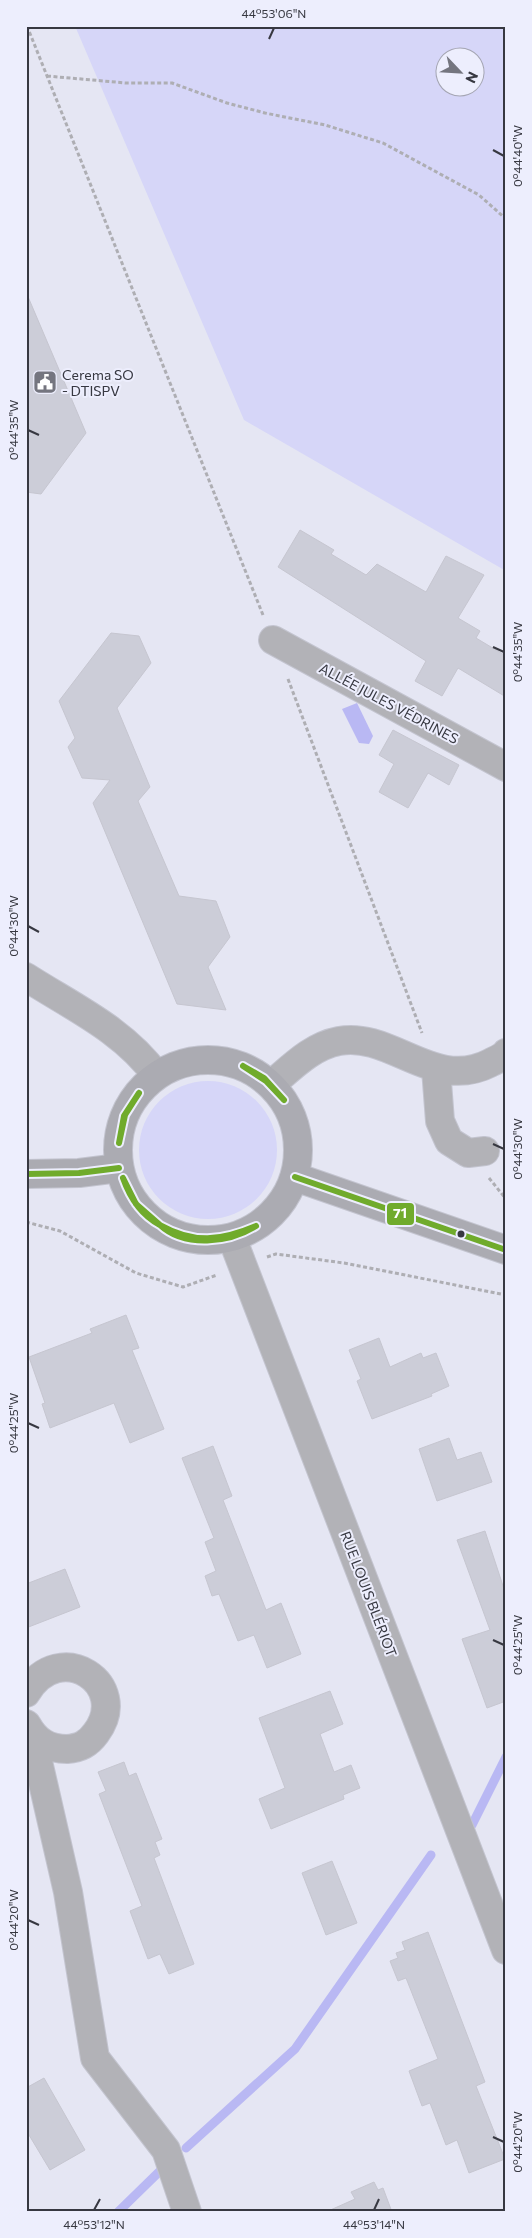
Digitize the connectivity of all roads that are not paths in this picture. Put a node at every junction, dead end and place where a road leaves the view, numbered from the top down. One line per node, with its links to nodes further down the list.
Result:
1 (273, 640): 2 (street, ALLÉE JULES VÉDRINES)
2 (506, 767)
3 (26, 977): 6 (street)
4 (506, 1053): 5 (street)
5 (436, 1069): 7 (street); 8 (street)
6 (156, 1075): 7 (main road); 9 (main road)
7 (272, 1084): 11 (main road)
8 (485, 1151)
9 (119, 1168): 10 (main road); 12 (main road)
10 (26, 1174)
11 (295, 1177): 12 (main road); 13 (main road)
12 (232, 1238): 16 (street, RUE LOUIS BLÉRIOT)
13 (506, 1250)
14 (26, 1693): 15 (street)
15 (26, 1724): 17 (street)
16 (506, 1950)
17 (187, 2212)

